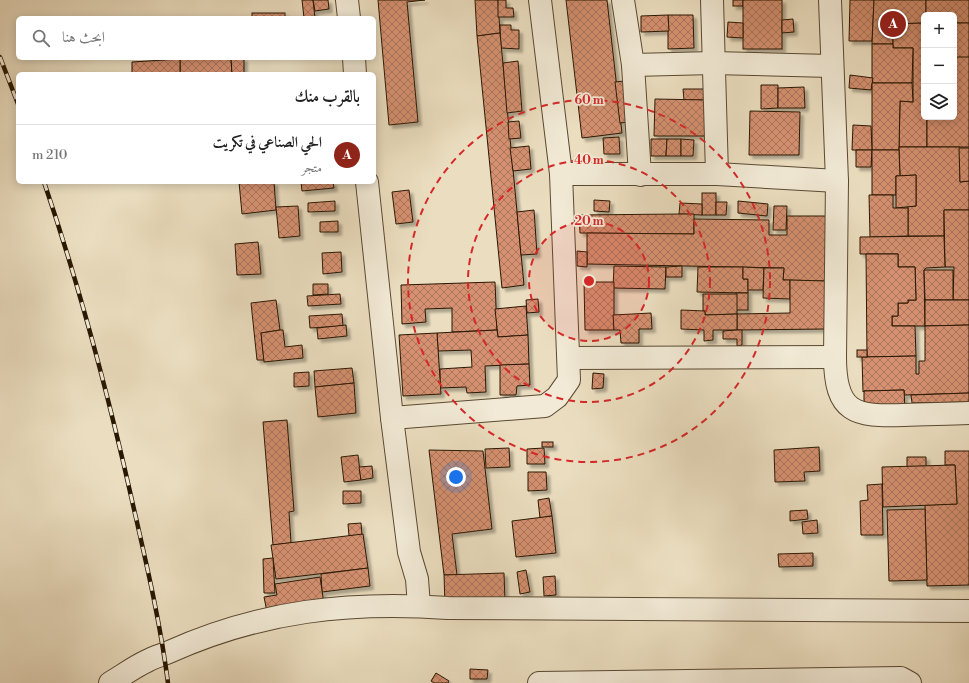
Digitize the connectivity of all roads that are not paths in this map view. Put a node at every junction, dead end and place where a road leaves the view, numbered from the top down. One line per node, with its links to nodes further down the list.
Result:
1 (348, 0): 6 (street)
2 (540, 0): 12 (street)
3 (623, 0): 9 (street)
4 (712, 0): 8 (street)
5 (830, 0): 10 (street)
6 (349, 16)
7 (354, 60): 11 (street)
8 (713, 63): 9 (street); 10 (street); 13 (street)
9 (633, 65): 14 (street)
10 (831, 66): 15 (street)
11 (355, 72)
12 (561, 174): 14 (street); 18 (street)
13 (718, 174): 14 (street); 15 (street)
14 (640, 175)
15 (837, 181): 17 (street)
16 (367, 184): 20 (street)
17 (835, 357): 18 (street); 19 (street)
18 (569, 358): 20 (street)
19 (969, 413)
20 (392, 418): 21 (street)
21 (419, 606): 22 (street); 23 (street)
22 (969, 611)
23 (110, 683)
24 (539, 683): 25 (street)
25 (910, 683)

